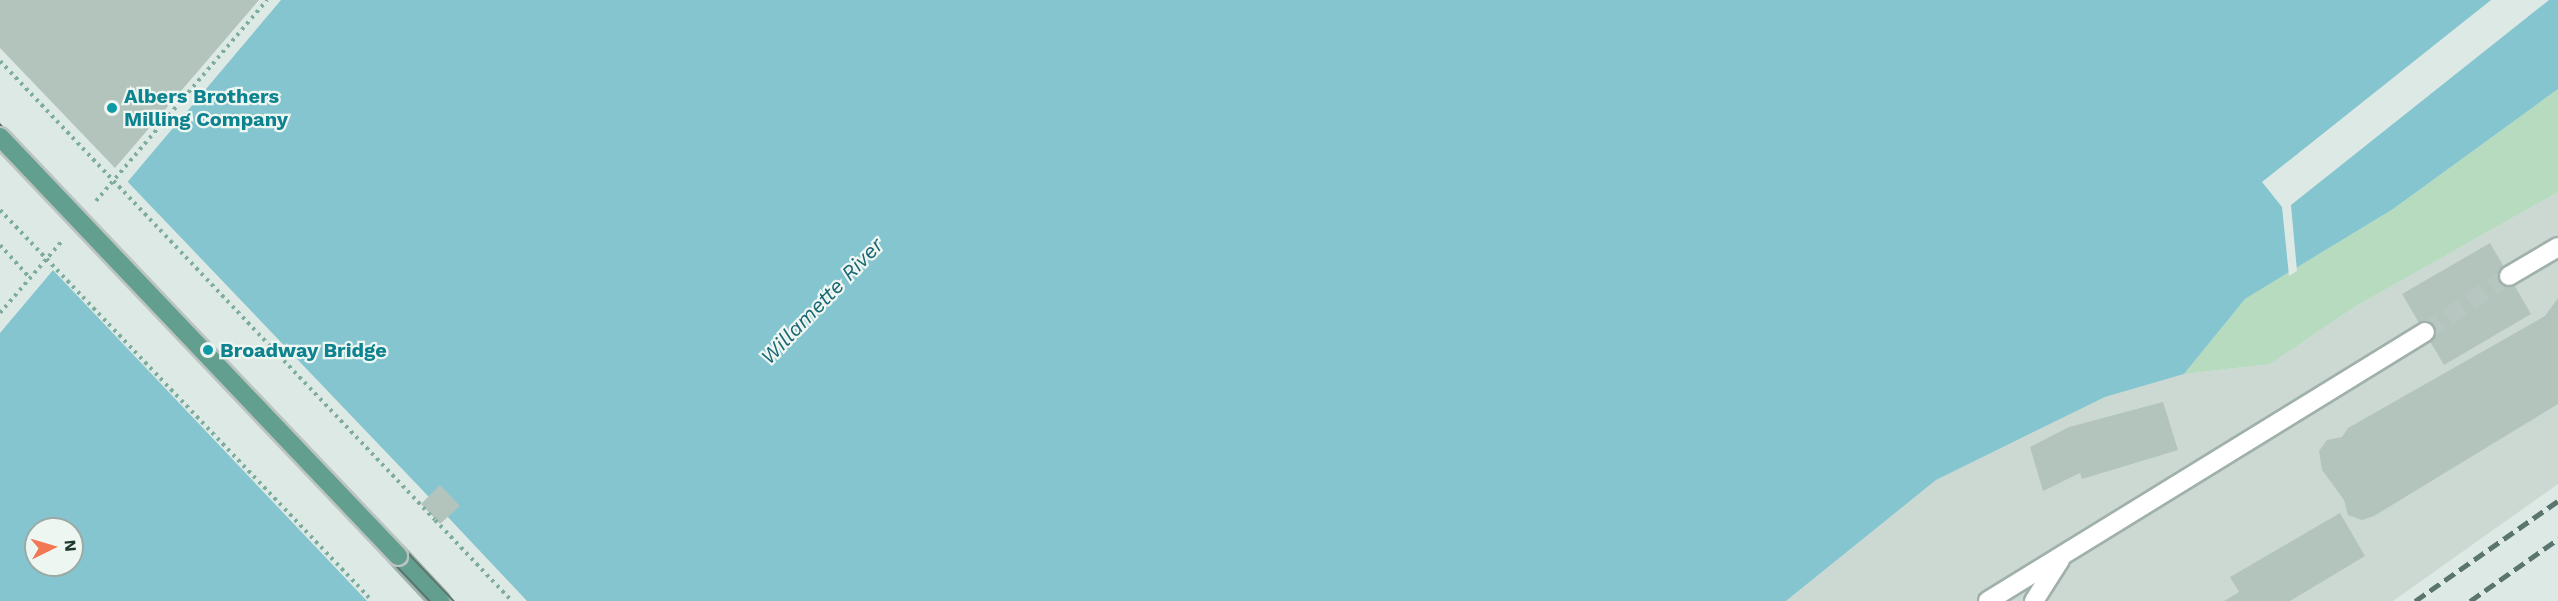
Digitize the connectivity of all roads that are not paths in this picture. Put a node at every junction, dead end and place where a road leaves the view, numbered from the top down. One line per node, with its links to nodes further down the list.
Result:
1 (0, 137): 6 (main road, bridge)
2 (2558, 247): 3 (lane)
3 (2509, 276)
4 (2425, 332): 5 (lane)
5 (2063, 556): 7 (lane); 8 (lane)
6 (440, 601)
7 (1988, 601)
8 (2034, 601)

